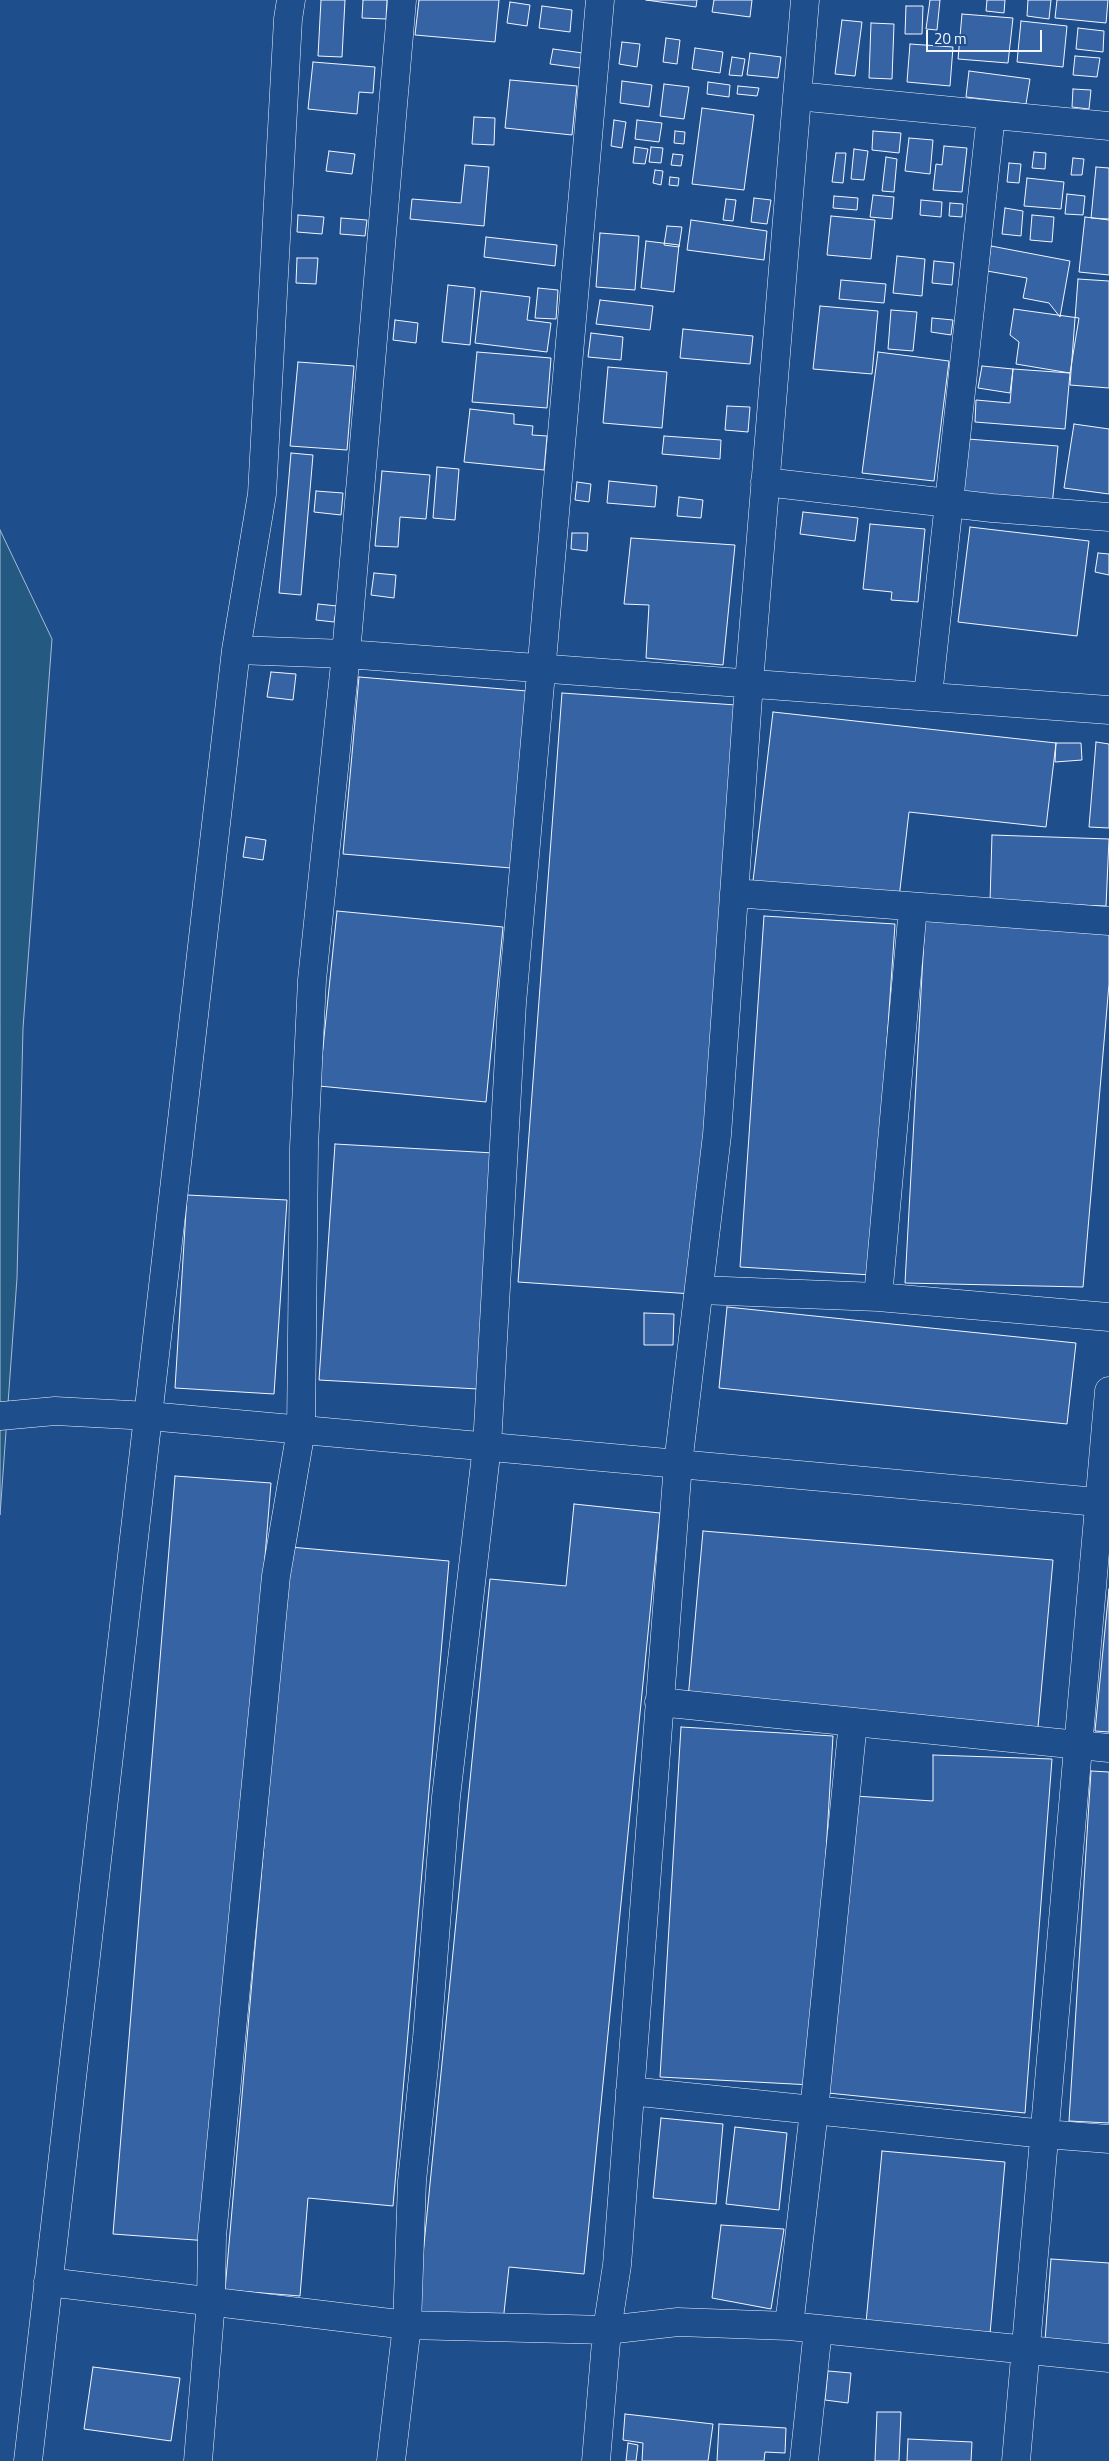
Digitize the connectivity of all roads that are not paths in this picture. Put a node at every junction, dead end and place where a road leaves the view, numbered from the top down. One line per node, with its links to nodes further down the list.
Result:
1 (291, 0): 11 (street)
2 (402, 0): 12 (street)
3 (600, 0): 13 (street)
4 (805, 0): 5 (street)
5 (797, 96): 6 (street); 8 (street)
6 (992, 115): 7 (street); 9 (street)
7 (1109, 126)
8 (765, 482): 9 (street); 14 (street)
9 (951, 502): 10 (street); 15 (street)
10 (1109, 517)
11 (236, 650): 12 (street); 25 (street)
12 (346, 654): 13 (street); 26 (street)
13 (541, 668): 14 (street); 27 (street)
14 (749, 683): 15 (street); 17 (street)
15 (928, 696): 16 (street)
16 (1109, 710)
17 (734, 893): 18 (street); 20 (street)
18 (913, 907): 19 (street); 21 (street)
19 (1109, 921)
20 (700, 1290): 21 (street); 28 (street)
21 (878, 1297): 22 (street)
22 (1109, 1317)
23 (1109, 1391): 29 (street)
24 (0, 1416): 25 (street)
25 (149, 1416): 26 (street); 38 (street)
26 (301, 1430): 27 (street); 39 (street)
27 (487, 1446): 28 (street); 40 (street)
28 (678, 1464): 29 (street); 30 (street)
29 (1104, 1503): 32 (street)
30 (659, 1702): 31 (street); 34 (street)
31 (853, 1722): 32 (street); 35 (street)
32 (1079, 1745): 33 (street); 36 (street)
33 (1109, 1748)
34 (630, 2091): 35 (street); 43 (street)
35 (814, 2110): 36 (street); 41 (street)
36 (1044, 2134): 37 (street); 44 (street)
37 (1109, 2139)
38 (48, 2282): 39 (street); 46 (street)
39 (211, 2301): 40 (street); 47 (street)
40 (407, 2325): 43 (street); 48 (street)
41 (789, 2326): 42 (street); 43 (street)
42 (818, 2329): 44 (street); 50 (street)
43 (607, 2330): 49 (street)
44 (1026, 2350): 45 (street); 51 (street)
45 (1109, 2358)
46 (28, 2461)
47 (198, 2461)
48 (391, 2461)
49 (596, 2461)
50 (804, 2461)
51 (1016, 2461)

